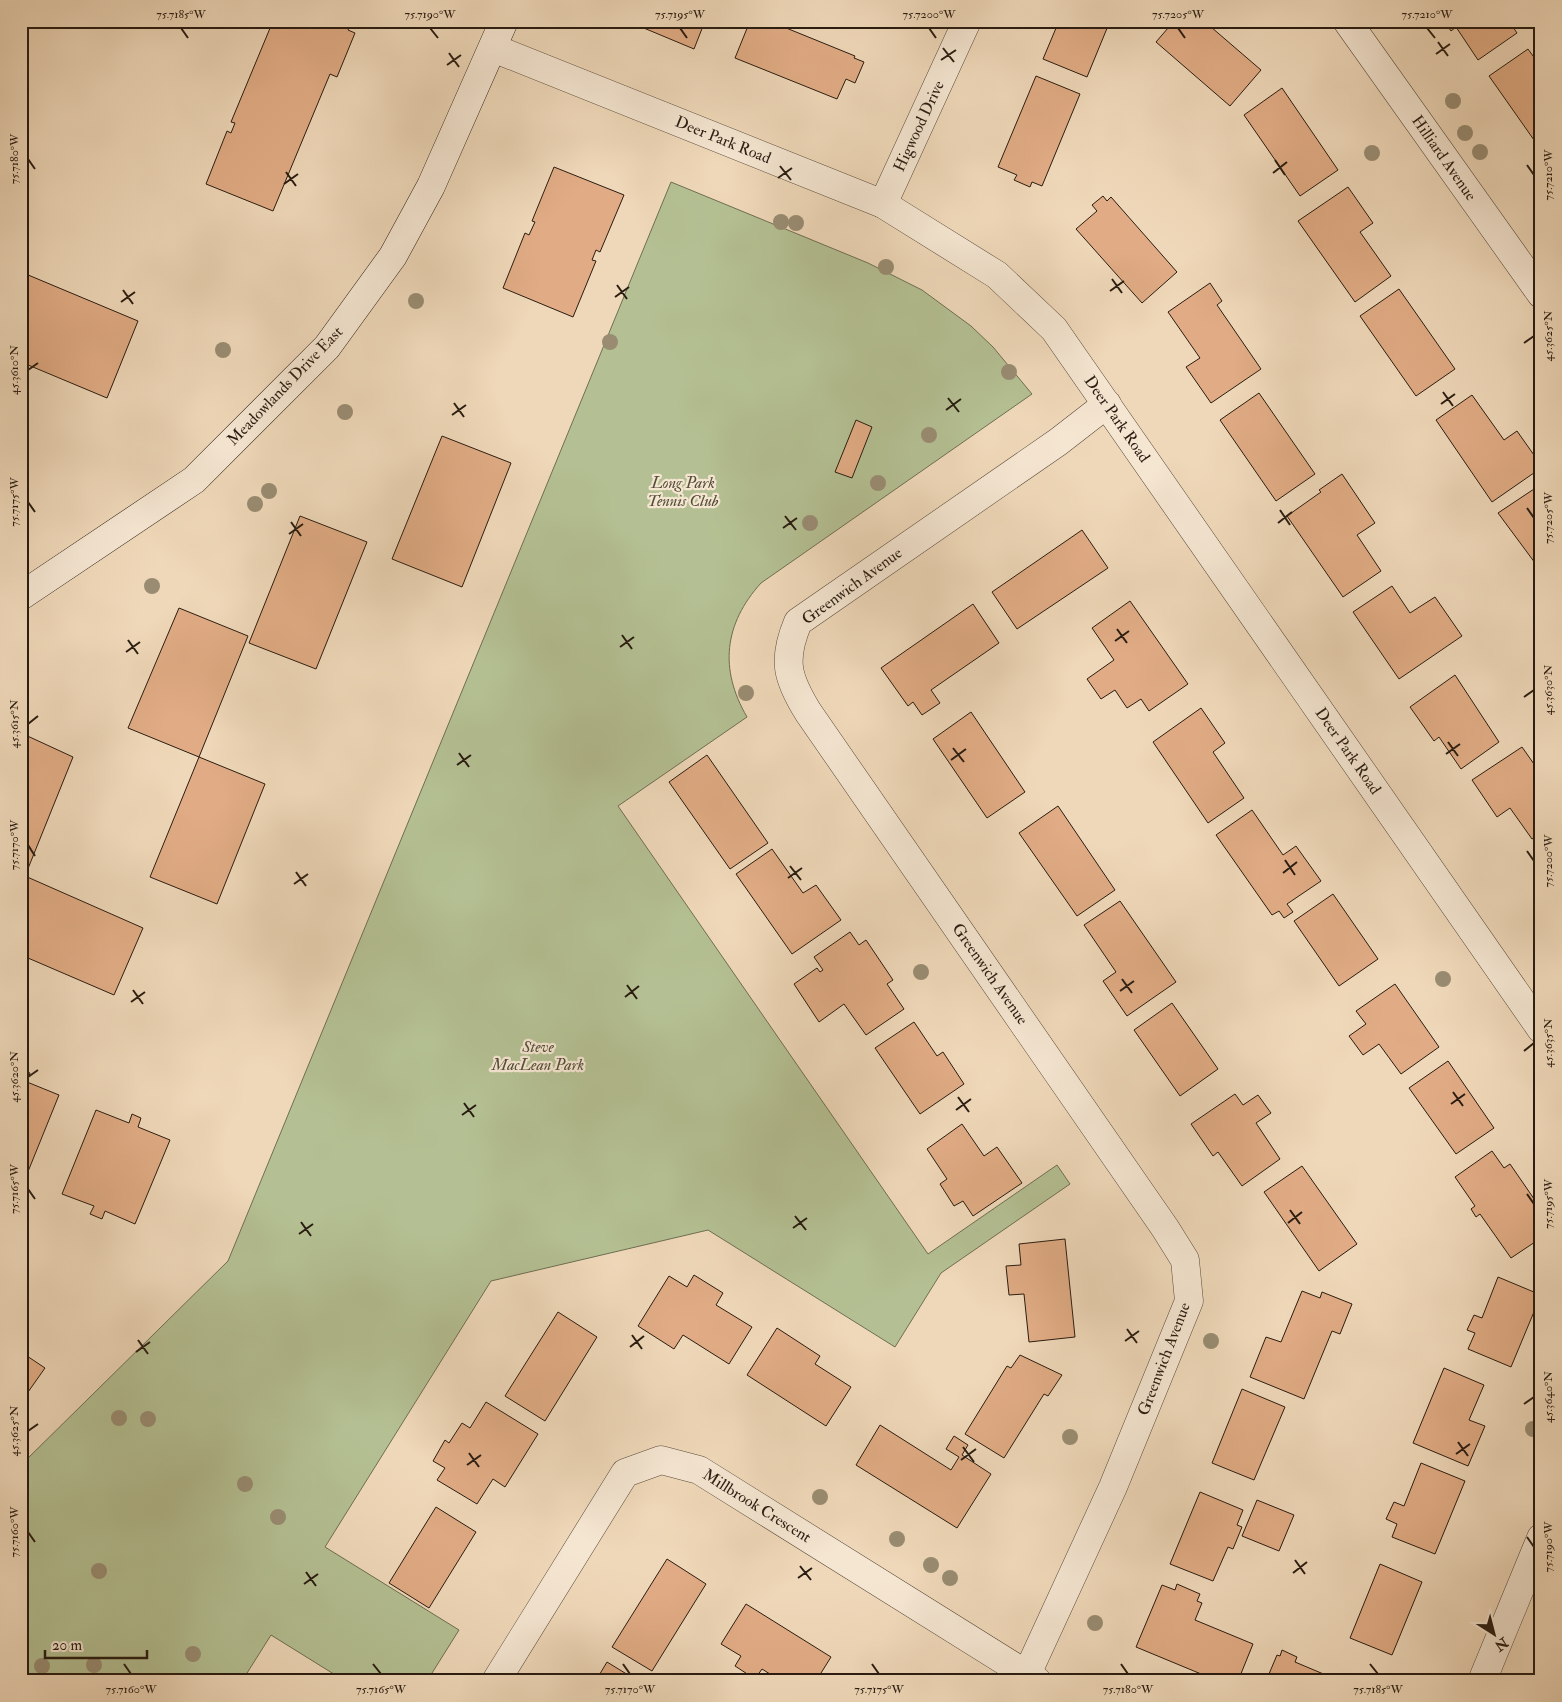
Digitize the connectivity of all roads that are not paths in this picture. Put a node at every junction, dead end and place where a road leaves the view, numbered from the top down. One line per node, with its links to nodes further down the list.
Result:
1 (504, 21): 4 (street, Meadowlands Drive East)
2 (967, 21): 5 (street, Higwood Drive)
3 (1346, 21): 6 (street, Hilliard Avenue)
4 (493, 48): 5 (street, Deer Park Road); 8 (street, Meadowlands Drive East)
5 (883, 204): 7 (street, Deer Park Road)
6 (1541, 294)
7 (1108, 404): 9 (street, Deer Park Road); 11 (street, Greenwich Avenue)
8 (21, 596)
9 (1541, 1029)
10 (1541, 1538): 13 (street)
11 (1032, 1677): 12 (street, Millbrook Crescent)
12 (496, 1681)
13 (1482, 1681)

